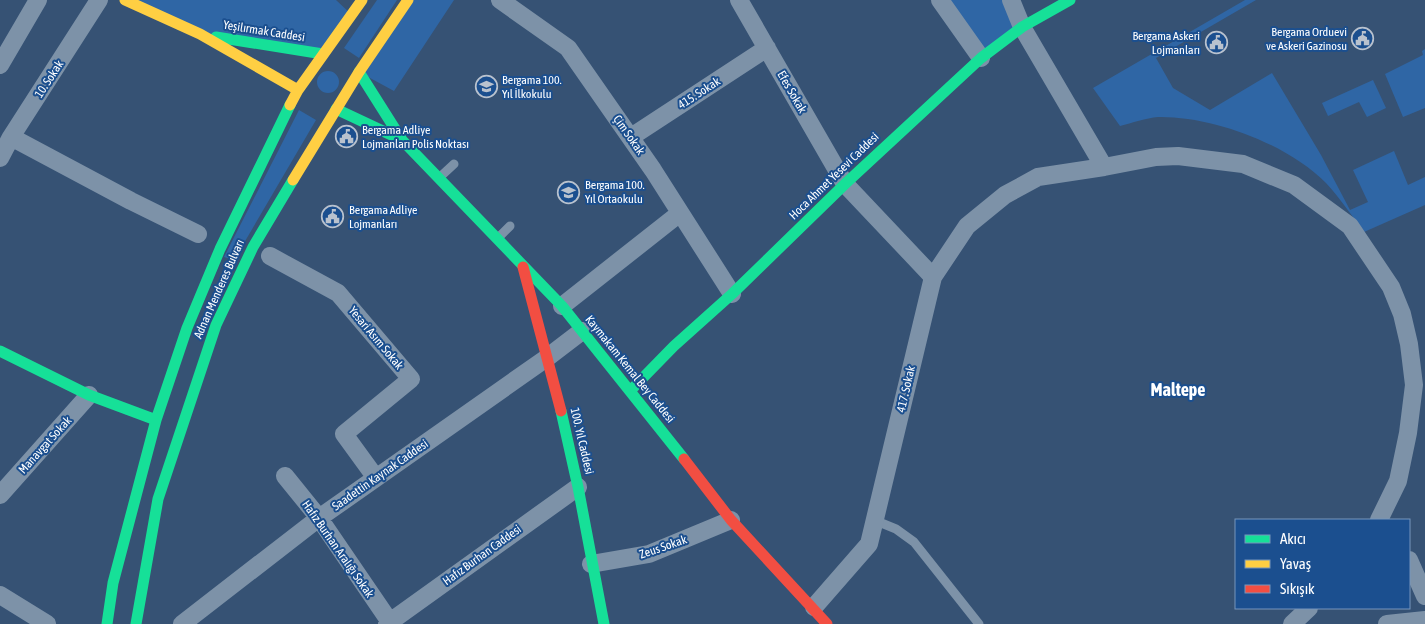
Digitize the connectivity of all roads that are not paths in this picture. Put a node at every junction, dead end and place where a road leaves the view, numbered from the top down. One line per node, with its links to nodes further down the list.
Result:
1 (38, 0): 17 (street)
2 (99, 0): 22 (street, 10. Sokak)
3 (362, 0): 14 (main road, Adnan Menderes Bulvarı)
4 (408, 0): 18 (main road, Adnan Menderes Bulvarı)
5 (739, 0): 13 (street, Efes Sokak)
6 (940, 0): 15 (street)
7 (1011, 0): 11 (street)
8 (1070, 0): 11 (main road, Hoca Ahmet Yesevi Caddesi)
9 (128, 1): 12 (main road, Yeşilırmak Caddesi)
10 (508, 2): 23 (street, Çim Sokak)
11 (1022, 27): 15 (main road, Hoca Ahmet Yesevi Caddesi); 27 (street)
12 (200, 34): 14 (main road, Yeşilırmak Caddesi); 19 (main road, Yeşilırmak Caddesi)
13 (767, 48): 23 (street, 415. Sokak); 29 (street, Efes Sokak)
14 (323, 54): 16 (main road); 19 (main road, Adnan Menderes Bulvarı)
15 (981, 58): 29 (main road, Hoca Ahmet Yesevi Caddesi)
16 (336, 60)
17 (0, 65)
18 (355, 70): 21 (main road, Adnan Menderes Bulvarı); 24 (main road, Kaymakam Kemal Bey Caddesi)
19 (302, 92): 44 (main road, Adnan Menderes Bulvarı)
20 (323, 102): 21 (main road, Kaymakam Kemal Bey Caddesi)
21 (336, 109): 24 (main road, Kaymakam Kemal Bey Caddesi); 64 (main road, Adnan Menderes Bulvarı)
22 (11, 137): 25 (street, 10. Sokak); 32 (street)
23 (631, 138): 30 (street, Çim Sokak)
24 (402, 140): 28 (main road, Kaymakam Kemal Bey Caddesi)
25 (0, 158)
26 (454, 164): 28 (lane)
27 (1104, 167): 36 (street); 45 (street)
28 (440, 178): 33 (main road, Kaymakam Kemal Bey Caddesi)
29 (845, 184): 36 (street); 37 (main road, Hoca Ahmet Yesevi Caddesi)
30 (680, 213): 37 (street, Çim Sokak); 38 (street)
31 (510, 226): 33 (lane)
32 (198, 234)
33 (497, 238): 35 (main road, Kaymakam Kemal Bey Caddesi)
34 (270, 256): 47 (street, Yesari Asım Sokak)
35 (523, 266): 38 (main road, Kaymakam Kemal Bey Caddesi); 41 (main road, 100. Yıl Caddesi)
36 (933, 277): 53 (street, 417. Sokak)
37 (732, 294): 42 (main road, Hoca Ahmet Yesevi Caddesi)
38 (562, 306): 39 (main road, Kaymakam Kemal Bey Caddesi)
39 (582, 331): 41 (street, Saadettin Kaynak Caddesi); 42 (main road, Kaymakam Kemal Bey Caddesi)
40 (0, 351): 43 (main road)
41 (548, 358): 47 (street, Saadettin Kaynak Caddesi); 48 (main road, 100. Yıl Caddesi)
42 (631, 390): 52 (main road, Kaymakam Kemal Bey Caddesi)
43 (89, 395): 44 (main road); 49 (street, Manavgat Sokak)
44 (156, 420): 63 (main road, Adnan Menderes Bulvarı)
45 (1417, 431): 50 (street)
46 (285, 476): 51 (street, Hafız Burhan Aralığı Sokak)
47 (376, 478): 51 (street, Saadettin Kaynak Caddesi)
48 (578, 487): 55 (main road, 100. Yıl Caddesi); 61 (street, Hafız Burhan Caddesi)
49 (0, 494)
50 (1385, 516)
51 (319, 518): 61 (street, Hafız Burhan Aralığı Sokak); 65 (street, Saadettin Kaynak Caddesi)
52 (731, 520): 55 (street, Zeus Sokak); 58 (main road, Kaymakam Kemal Bey Caddesi)
53 (874, 520): 58 (street, 417. Sokak); 68 (lane)
54 (1410, 562): 57 (street)
55 (591, 564): 66 (main road, 100. Yıl Caddesi)
56 (0, 595): 62 (street)
57 (1425, 596)
58 (814, 607): 67 (main road, Kaymakam Kemal Bey Caddesi)
59 (1308, 609): 69 (street)
60 (1425, 620): 70 (street)
61 (388, 623)
62 (47, 624)
63 (107, 624)
64 (136, 624)
65 (182, 624)
66 (604, 624)
67 (827, 624)
68 (979, 624)
69 (1292, 624)
70 (1387, 624)

